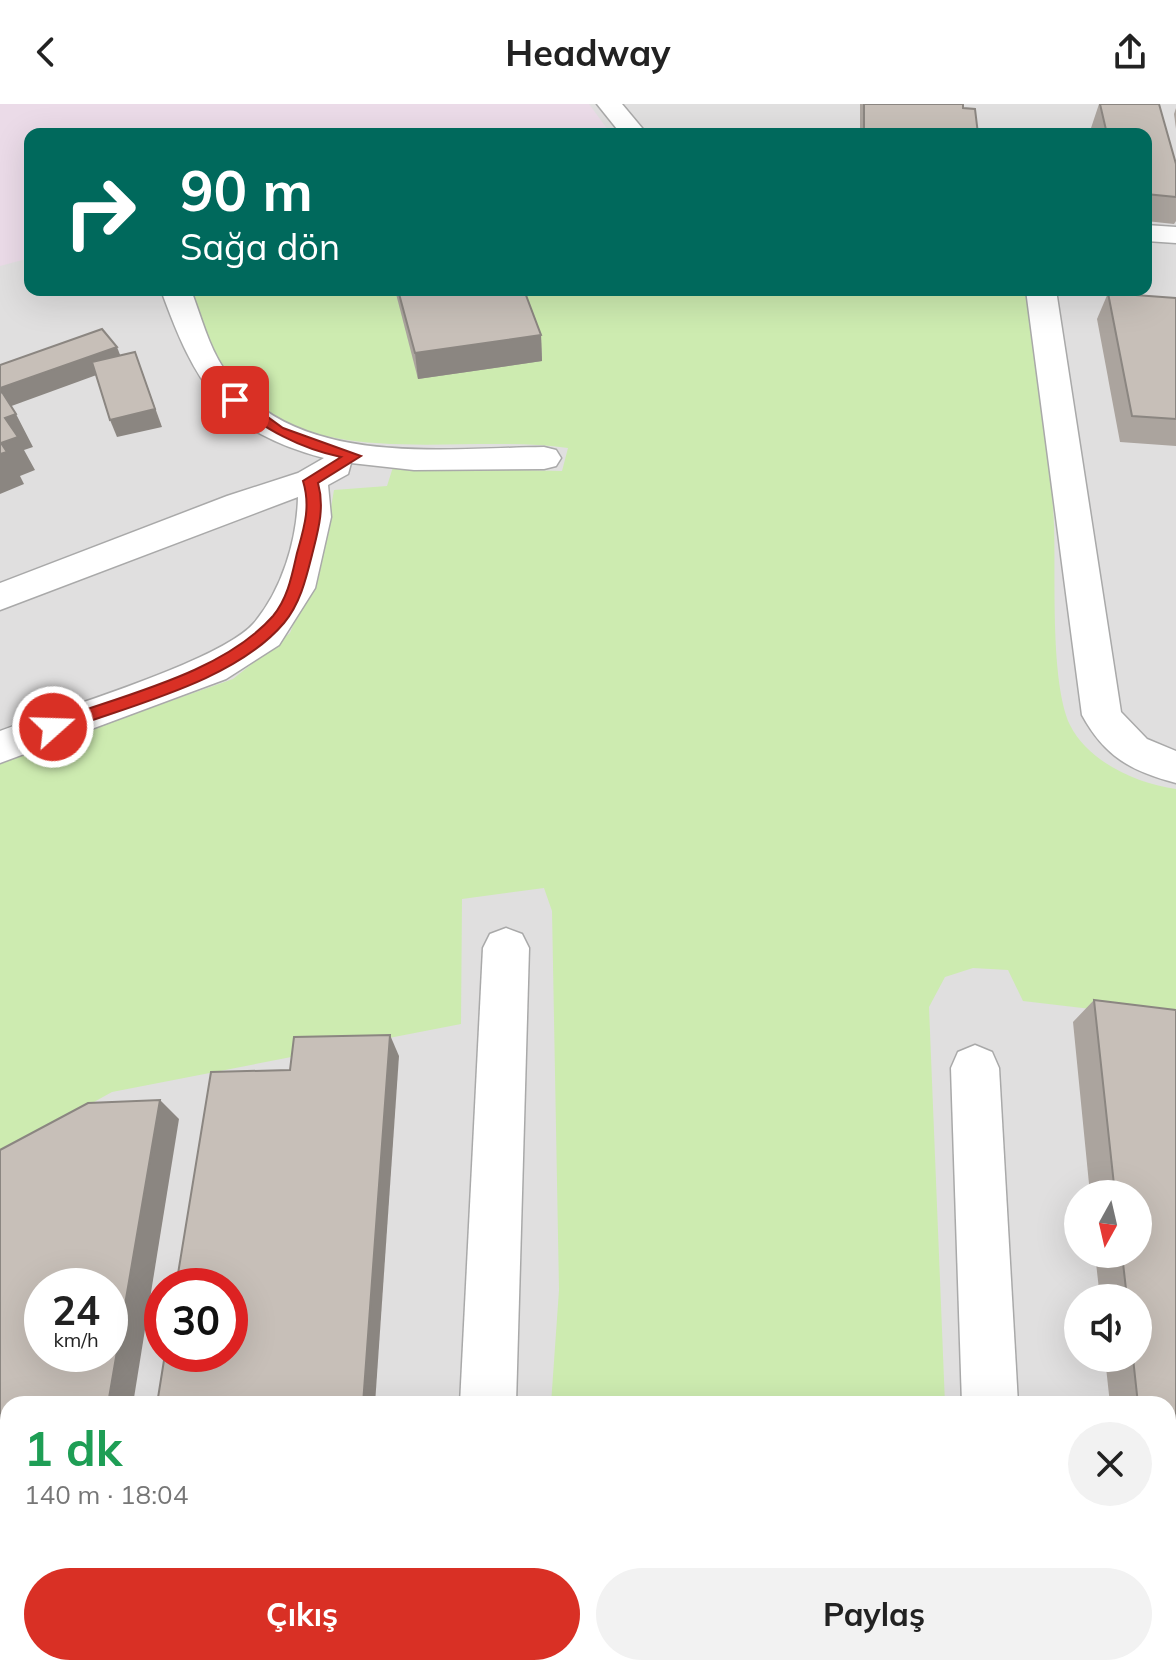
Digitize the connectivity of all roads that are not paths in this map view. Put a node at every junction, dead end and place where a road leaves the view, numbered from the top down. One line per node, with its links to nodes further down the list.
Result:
1 (609, 104): 2 (street)
2 (629, 128)
3 (1152, 233): 4 (street)
4 (1176, 235)
5 (178, 296): 7 (street)
6 (1042, 296): 12 (street)
7 (354, 456): 8 (street); 9 (street)
8 (544, 458)
9 (310, 481): 10 (street); 11 (street)
10 (0, 597)
11 (0, 747)
12 (1176, 767)
13 (506, 948): 15 (street)
14 (975, 1068): 16 (street)
15 (488, 1396)
16 (990, 1396)

